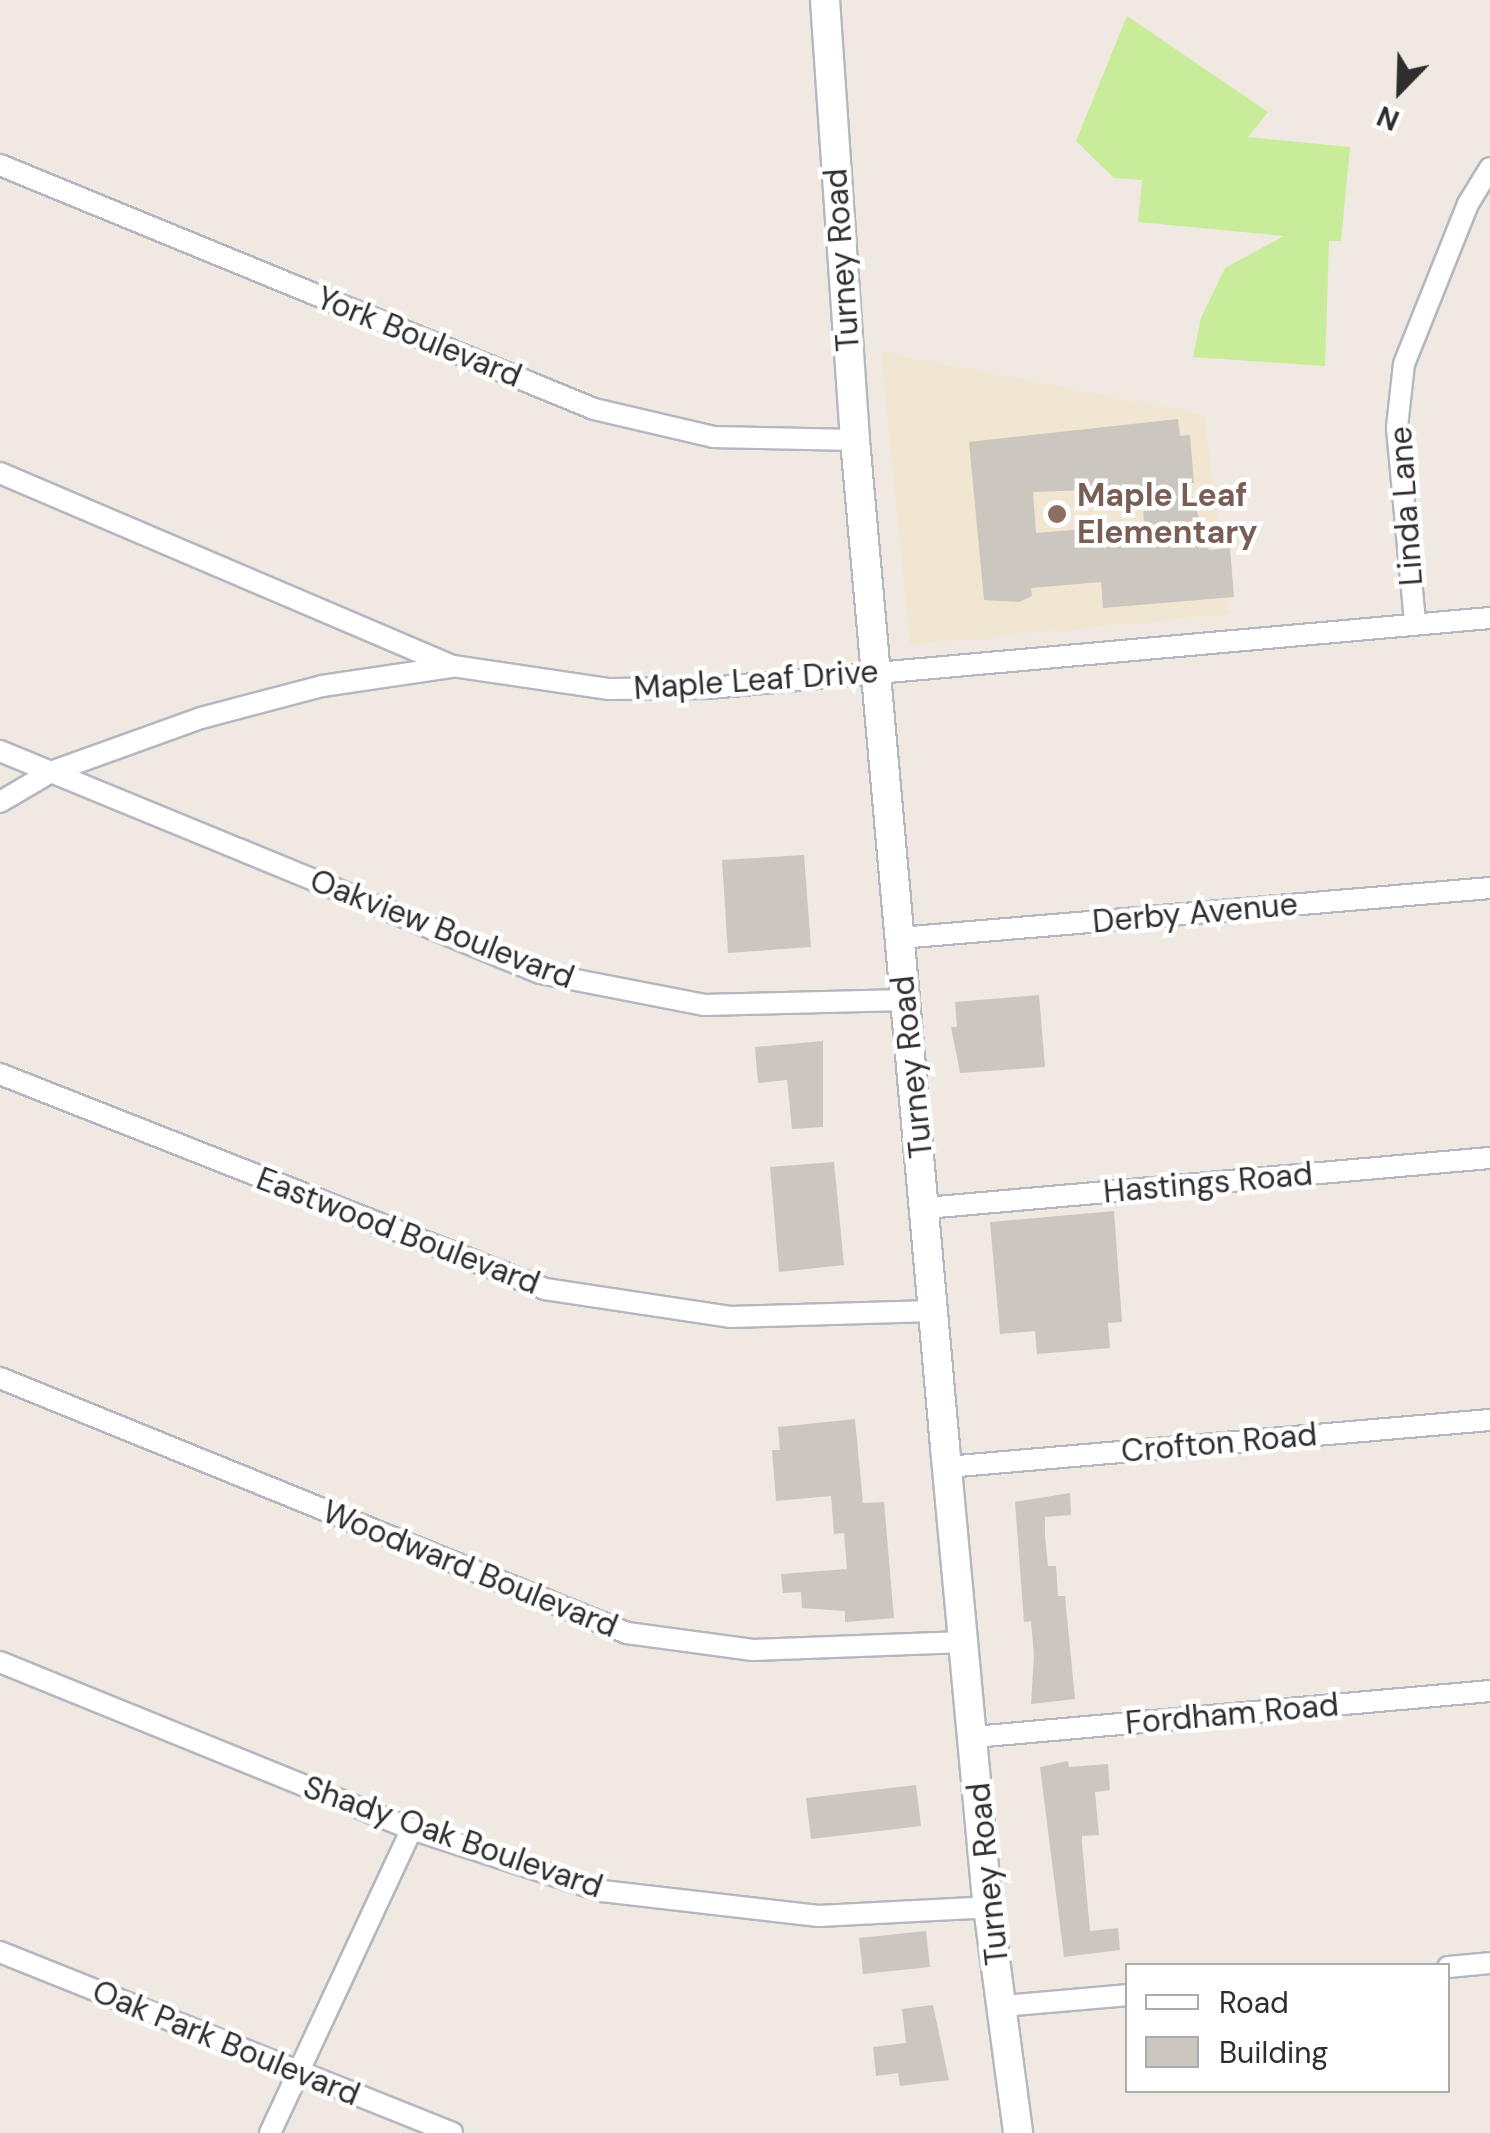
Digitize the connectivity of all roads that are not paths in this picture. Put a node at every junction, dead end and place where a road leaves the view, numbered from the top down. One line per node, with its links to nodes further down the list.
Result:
1 (824, 0): 4 (main road, Turney Road)
2 (0, 164): 4 (street, York Boulevard)
3 (1490, 168): 7 (street, Linda Lane)
4 (855, 440): 9 (main road, Turney Road)
5 (0, 473): 8 (street, Maple Leaf Drive)
6 (1490, 618): 7 (street, Maple Leaf Drive)
7 (1415, 622): 9 (street, Maple Leaf Drive)
8 (454, 666): 9 (street, Maple Leaf Drive); 11 (street)
9 (877, 672): 14 (main road, Turney Road)
10 (0, 750): 11 (street, Oakview Boulevard)
11 (51, 772): 12 (street); 15 (street, Oakview Boulevard)
12 (0, 802)
13 (1490, 888): 14 (street, Derby Avenue)
14 (900, 938): 15 (main road, Turney Road)
15 (906, 1000): 18 (main road, Turney Road)
16 (0, 1074): 19 (street, Eastwood Boulevard)
17 (1490, 1158): 18 (street, Hastings Road)
18 (926, 1208): 19 (main road, Turney Road)
19 (933, 1311): 22 (main road, Turney Road)
20 (0, 1378): 23 (street, Woodward Boulevard)
21 (1490, 1420): 22 (street, Crofton Road)
22 (947, 1466): 23 (main road, Turney Road)
23 (964, 1642): 26 (main road, Turney Road)
24 (0, 1662): 27 (street, Shady Oak Boulevard)
25 (1490, 1692): 26 (street, Fordham Road)
26 (974, 1737): 28 (main road, Turney Road)
27 (412, 1829): 28 (street, Shady Oak Boulevard); 34 (street)
28 (988, 1907): 33 (main road, Turney Road)
29 (0, 1952): 34 (street, Oak Park Boulevard)
30 (1490, 1963): 31 (street)
31 (1450, 1967)
32 (1125, 1995): 33 (street)
33 (1003, 2006): 37 (main road, Turney Road)
34 (297, 2073): 35 (street); 36 (street, Oak Park Boulevard)
35 (270, 2133)
36 (452, 2133)
37 (1018, 2133)

